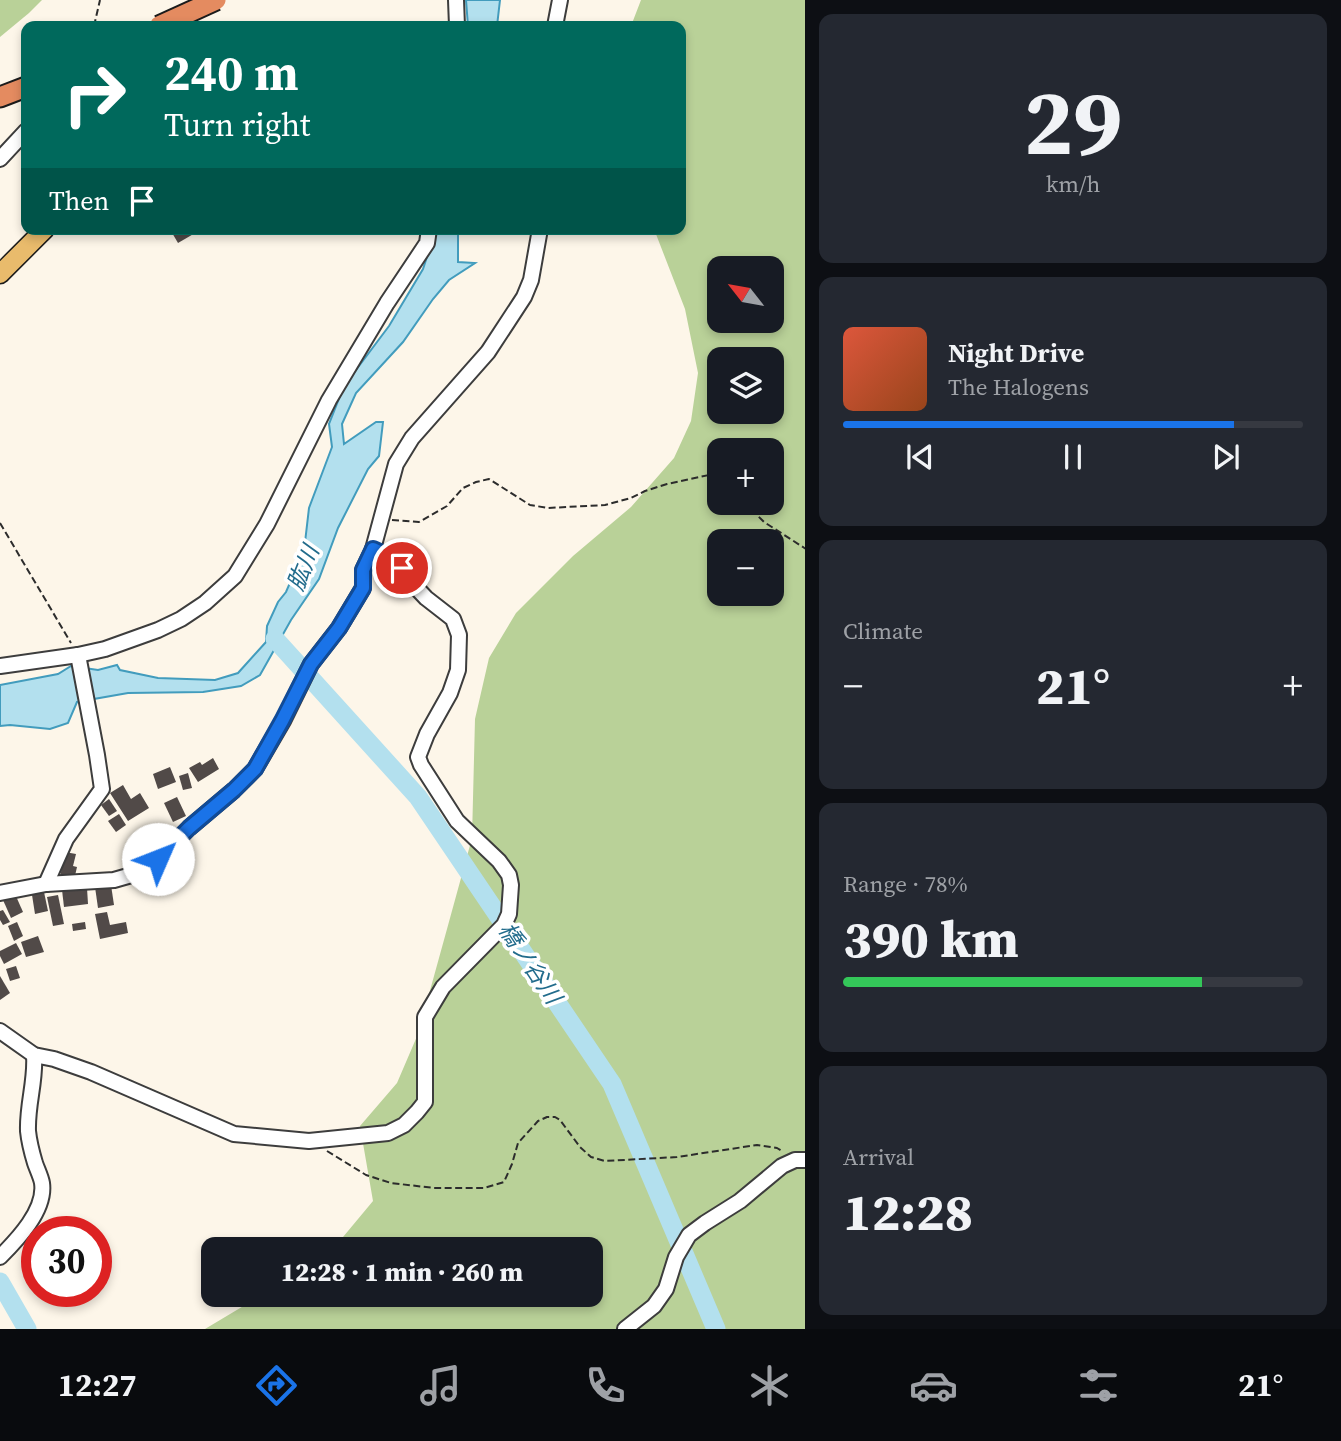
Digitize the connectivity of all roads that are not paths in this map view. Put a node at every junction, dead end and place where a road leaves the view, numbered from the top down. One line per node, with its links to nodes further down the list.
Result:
1 (200, 0): 6 (main road)
2 (216, 0): 5 (highway, bridge)
3 (456, 0): 7 (street)
4 (560, 0): 8 (street)
5 (170, 21)
6 (188, 21)
7 (457, 21)
8 (556, 21)
9 (21, 89): 10 (highway)
10 (0, 97)
11 (21, 136): 12 (street)
12 (0, 159)
13 (39, 235): 16 (main road)
14 (428, 235): 18 (street)
15 (539, 235): 17 (street)
16 (0, 274)
17 (373, 549): 20 (street); 23 (street)
18 (80, 659): 19 (street); 20 (street)
19 (0, 666)
20 (46, 884): 21 (street)
21 (0, 893)
22 (0, 1031): 23 (street)
23 (34, 1055): 25 (street)
24 (800, 1160): 26 (street)
25 (0, 1257)
26 (625, 1329)

